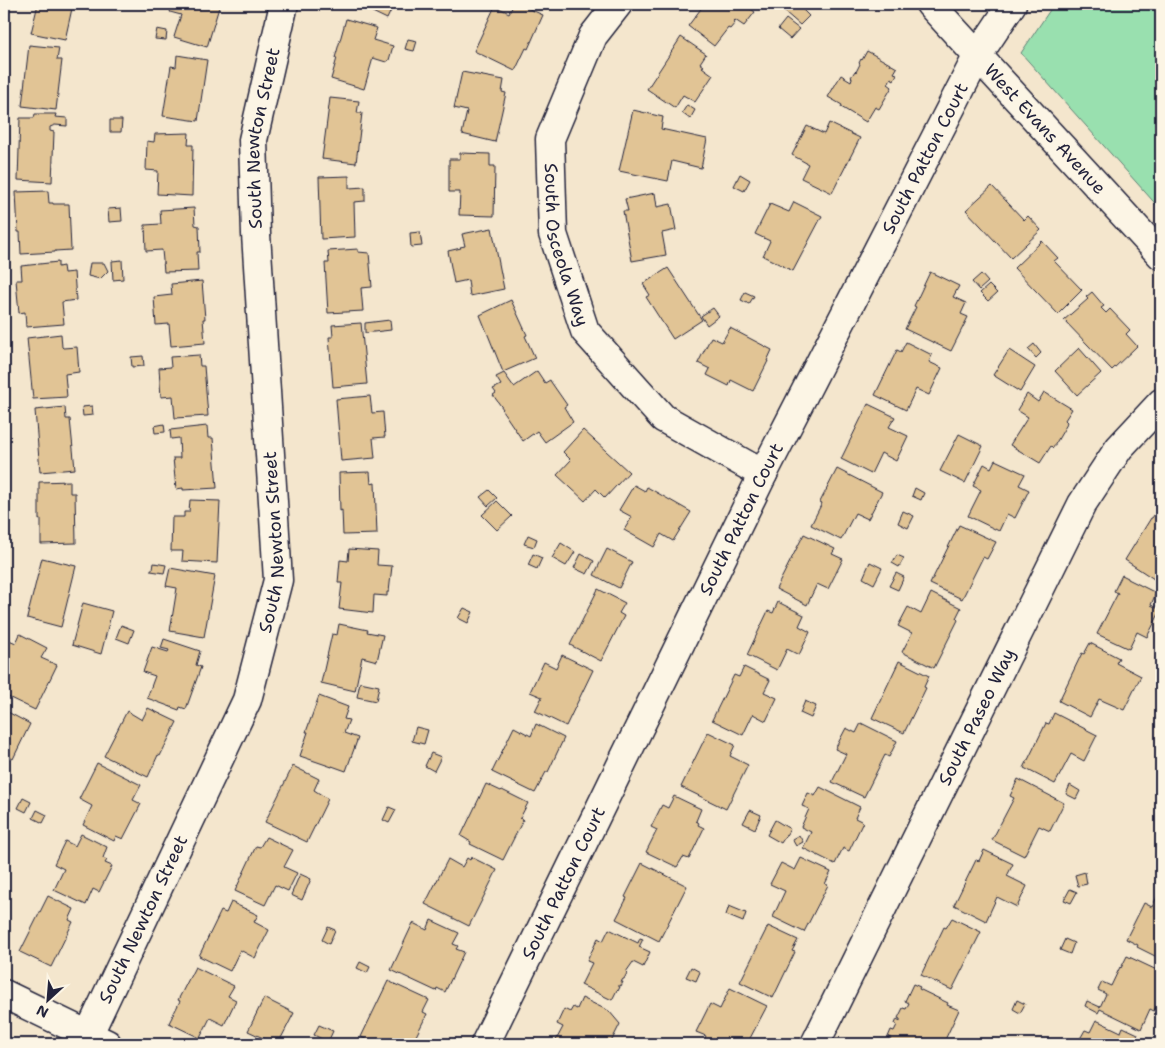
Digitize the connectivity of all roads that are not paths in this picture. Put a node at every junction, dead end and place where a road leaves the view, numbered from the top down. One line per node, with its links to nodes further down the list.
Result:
1 (284, 4): 10 (street, South Newton Street)
2 (618, 4): 8 (street, South Osceola Way)
3 (930, 4): 5 (street, West Evans Avenue)
4 (1012, 4): 5 (street, South Patton Court)
5 (978, 55): 6 (street, West Evans Avenue); 8 (street, South Patton Court)
6 (1161, 255)
7 (1161, 403): 12 (street, South Paseo Way)
8 (763, 474): 11 (street, South Patton Court)
9 (4, 994): 10 (street)
10 (93, 1041)
11 (485, 1044)
12 (815, 1044)

